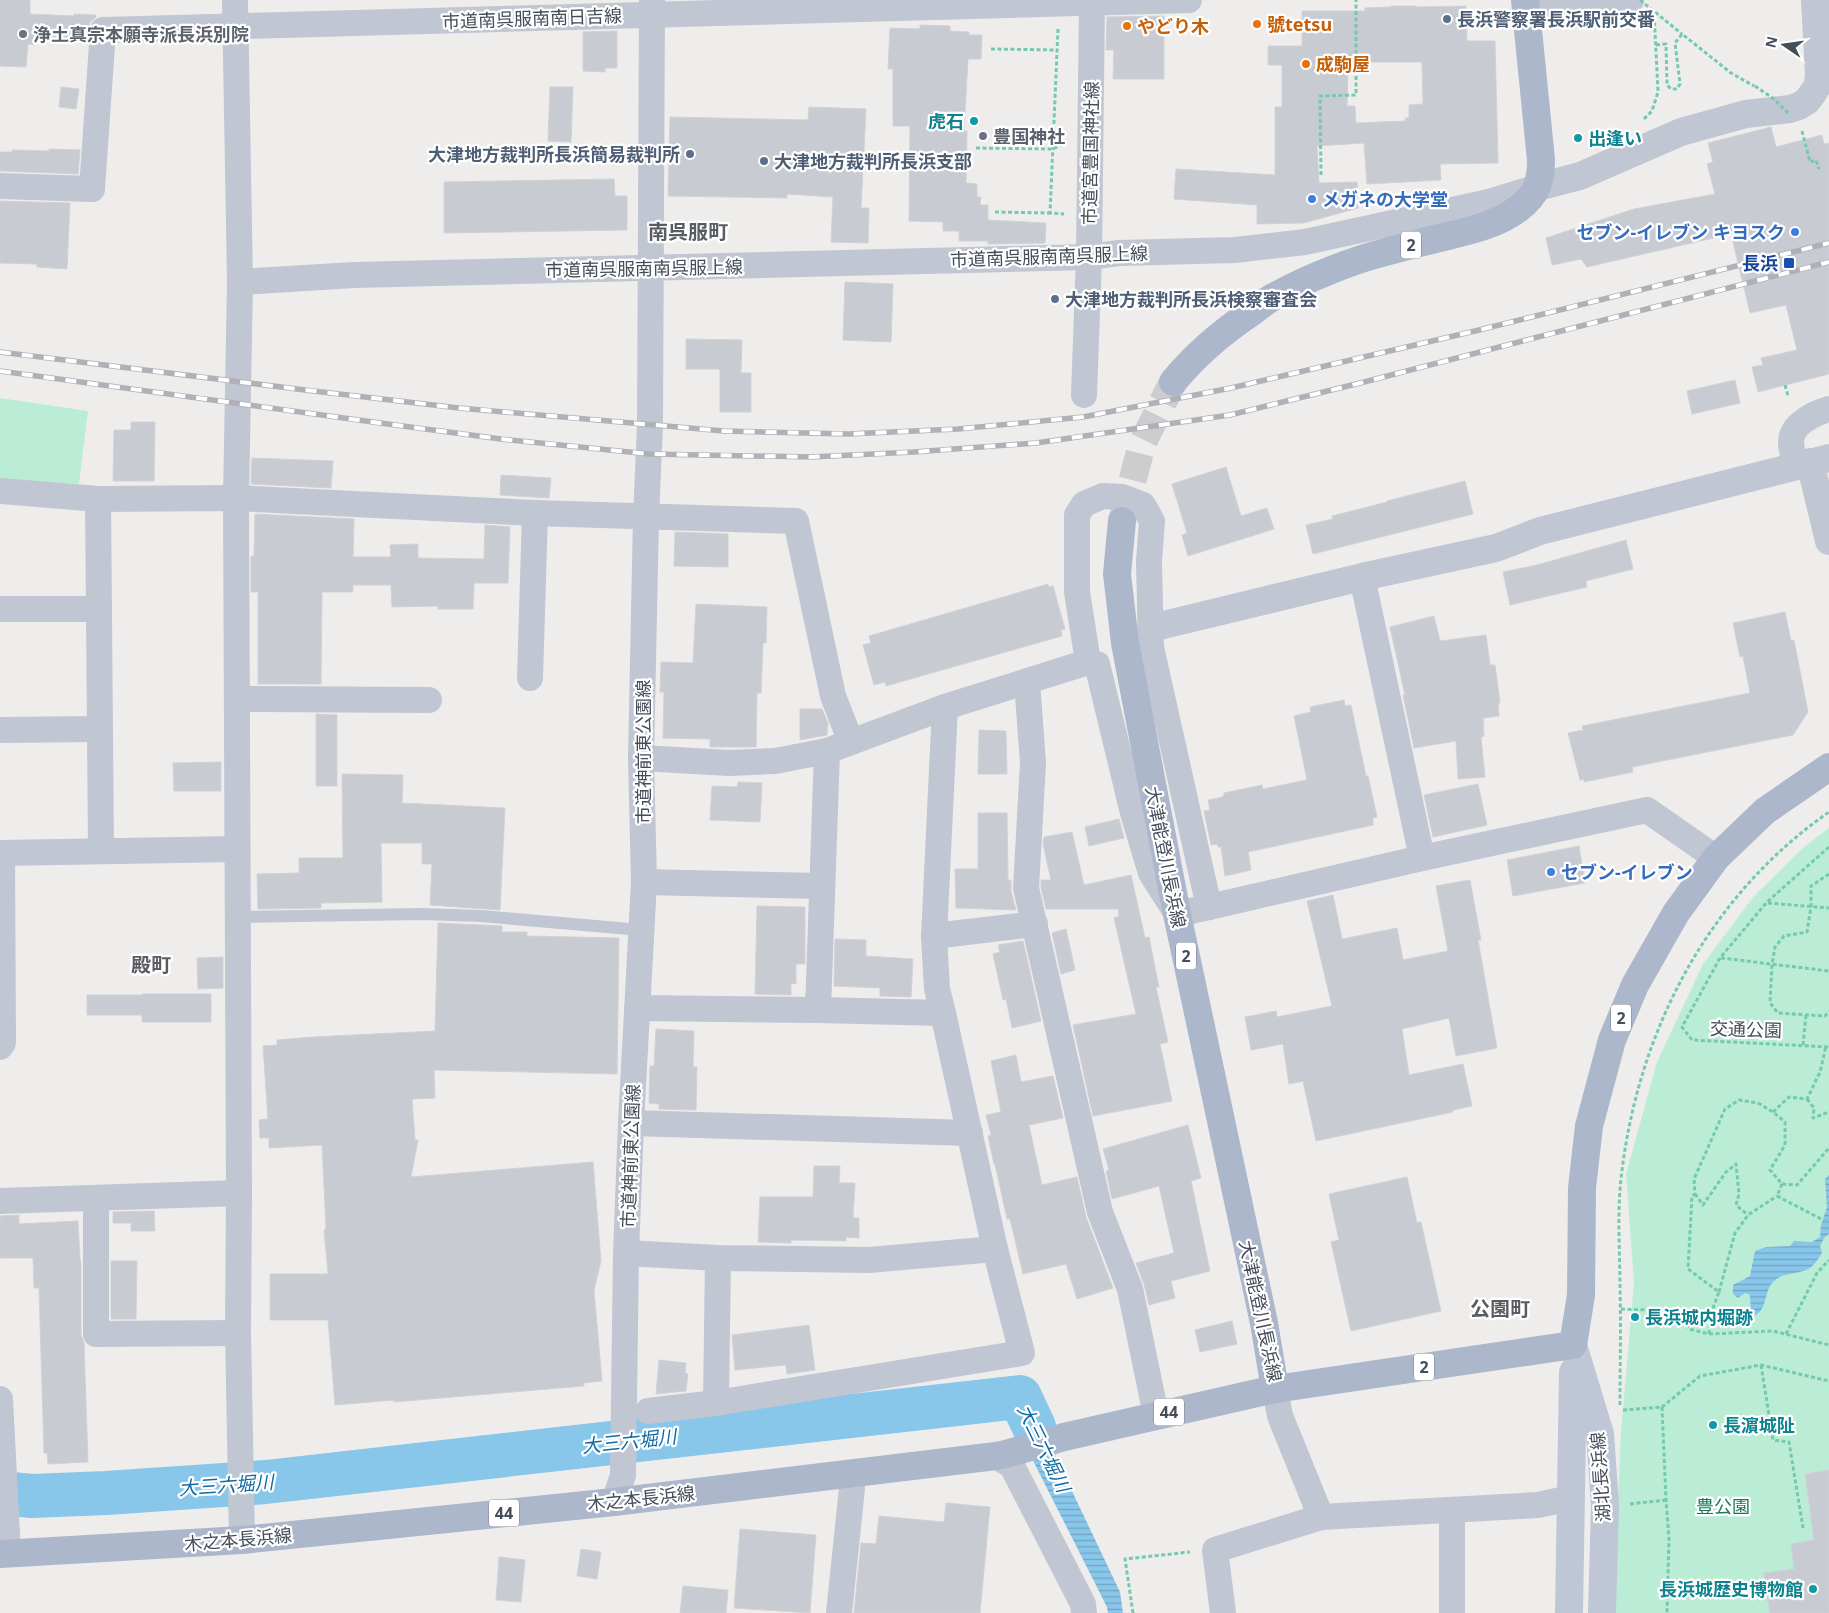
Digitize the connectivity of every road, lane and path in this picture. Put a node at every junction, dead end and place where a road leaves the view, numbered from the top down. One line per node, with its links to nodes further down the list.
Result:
1 (235, 0): 11 (street)
2 (1189, 0): 6 (street, 市道南呉服南南日吉線)
3 (1356, 0): 23 (path)
4 (1640, 0): 12 (path, bridge)
5 (1815, 0): 25 (street, 市道南呉服南南呉服上線)
6 (1092, 1): 8 (street, 市道南呉服南南日吉線); 18 (street, 市道宮豊国神社線)
7 (1525, 2): 9 (street); 25 (main road)
8 (1059, 3): 10 (street, 市道南呉服南南日吉線); 15 (path)
9 (1642, 4): 13 (path)
10 (652, 7): 11 (street, 市道南呉服南南日吉線); 30 (street, 市道神前東公園線)
11 (236, 26): 24 (street, 市道南呉服南南日吉線); 31 (street)
12 (1682, 34): 13 (path); 16 (path, bridge)
13 (1656, 45): 17 (path)
14 (991, 49): 15 (path)
15 (1057, 50): 21 (path)
16 (1790, 115)
17 (1642, 121)
18 (1091, 130): 21 (path); 28 (street, 市道宮豊国神社線)
19 (1804, 140): 22 (path)
20 (976, 148): 21 (path)
21 (1052, 149): 27 (path)
22 (1819, 169)
23 (1321, 175)
24 (0, 186)
25 (1538, 187): 29 (street, 市道南呉服南南呉服上線); 32 (main road, 2)
26 (996, 212): 27 (path)
27 (1050, 213): 28 (path)
28 (1090, 214): 29 (street, 市道宮豊国神社線)
29 (1089, 257): 30 (street, 市道南呉服南南呉服上線); 34 (street, 市道宮豊国神社線)
30 (652, 268): 31 (street, 市道南呉服南南呉服上線); 42 (street, 市道神前東公園線)
31 (240, 282): 39 (street)
32 (1173, 382)
33 (1785, 385): 35 (path)
34 (1084, 395)
35 (1788, 396)
36 (1829, 409): 37 (street)
37 (1811, 462): 44 (street); 45 (street)
38 (0, 492): 40 (street)
39 (236, 498): 40 (street); 41 (street); 52 (street)
40 (98, 499): 46 (street)
41 (535, 513): 42 (street); 50 (street)
42 (646, 517): 57 (street); 58 (street, 市道神前東公園線)
43 (1122, 521): 74 (main road, 大津能登川長浜線 / 2)
44 (1829, 541)
45 (1362, 577): 48 (street); 65 (street)
46 (99, 608): 47 (street); 55 (street)
47 (0, 609)
48 (1151, 628): 49 (street); 72 (street)
49 (1088, 662): 51 (street); 74 (street)
50 (530, 678)
51 (1026, 682): 54 (street); 76 (street)
52 (238, 699): 53 (street); 62 (street)
53 (429, 700)
54 (945, 707): 57 (street); 78 (street)
55 (100, 729): 56 (street); 63 (street)
56 (0, 730)
57 (839, 747): 58 (street); 69 (street)
58 (641, 758): 68 (street, 市道神前東公園線)
59 (1829, 767): 66 (main road, 2)
60 (1829, 812): 109 (path)
61 (1829, 847): 70 (path, 交通公園)
62 (237, 849): 63 (street); 75 (street)
63 (101, 850): 64 (street)
64 (1, 852): 88 (street)
65 (1422, 858): 66 (street); 72 (street)
66 (1716, 858): 113 (main road, 2)
67 (1829, 874): 71 (path, 交通公園)
68 (644, 882): 69 (street); 77 (street, 市道神前東公園線)
69 (821, 886): 83 (street)
70 (1767, 902): 71 (path); 79 (path, 交通公園)
71 (1811, 906): 73 (path); 80 (path, 交通公園)
72 (1209, 907): 74 (street)
73 (1829, 908)
74 (1177, 914): 117 (main road, 大津能登川長浜線 / 2)
75 (238, 917): 77 (lane); 97 (street)
76 (1034, 924): 78 (street); 123 (street)
77 (641, 930): 82 (street, 市道神前東公園線)
78 (934, 936): 85 (street)
79 (1720, 958): 80 (path); 87 (path, 交通公園)
80 (1772, 966): 81 (path); 86 (path, 交通公園)
81 (1829, 971)
82 (637, 1008): 83 (street); 93 (street, 市道神前東公園線)
83 (818, 1010): 85 (street)
84 (1829, 1011): 86 (path, 交通公園)
85 (943, 1013): 94 (street)
86 (1806, 1015): 87 (path, 交通公園)
87 (1803, 1045): 89 (path, 交通公園)
88 (0, 1047)
89 (1828, 1047): 90 (path)
90 (1807, 1099): 91 (path); 92 (path)
91 (1773, 1112): 96 (path); 98 (path)
92 (1829, 1112)
93 (631, 1122): 94 (street); 105 (street, 市道神前東公園線)
94 (970, 1133): 104 (street)
95 (1829, 1148): 96 (path)
96 (1782, 1184): 99 (path)
97 (239, 1193): 100 (street); 110 (street)
98 (1695, 1194): 102 (path); 108 (path)
99 (1777, 1196): 102 (path); 103 (path)
100 (96, 1198): 101 (street); 110 (street)
101 (0, 1201)
102 (1748, 1215): 108 (path)
103 (1829, 1223)
104 (995, 1250): 106 (street); 119 (street)
105 (626, 1253): 106 (street); 129 (street, 市道神前東公園線)
106 (718, 1258): 119 (street)
107 (1829, 1260): 112 (path)
108 (1720, 1292): 111 (path)
109 (1621, 1309): 111 (path); 124 (path)
110 (238, 1333): 134 (street)
111 (1709, 1334): 112 (path)
112 (1786, 1334): 114 (path)
113 (1573, 1345): 117 (main road, 大津能登川長浜線 / 2); 127 (main road, 湖北長浜線); 143 (main road, 湖北長浜線)
114 (1829, 1345)
115 (1762, 1365): 116 (path); 120 (path); 133 (path)
116 (1829, 1381)
117 (1275, 1389): 123 (main road, 木之本長浜線 / 44); 132 (street)
118 (0, 1399): 136 (street)
119 (716, 1403): 122 (street)
120 (1662, 1407): 121 (path); 128 (path)
121 (1623, 1410)
122 (648, 1411)
123 (1156, 1415): 125 (main road, 木之本長浜線 / 44)
124 (1619, 1417)
125 (1001, 1455): 126 (main road, 木之本長浜線 / 44); 138 (street)
126 (845, 1474): 129 (main road, 木之本長浜線 / 44); 137 (street)
127 (1570, 1498): 131 (street); 142 (main road, 湖北長浜線)
128 (1666, 1500): 130 (path); 144 (path)
129 (614, 1502): 134 (main road, 木之本長浜線 / 44)
130 (1642, 1504)
131 (1452, 1511): 132 (street); 141 (street)
132 (1321, 1517): 135 (street)
133 (1803, 1528)
134 (242, 1540): 136 (main road, 木之本長浜線 / 44)
135 (1215, 1550): 139 (path); 140 (street)
136 (4, 1554)
137 (839, 1613)
138 (1084, 1613)
139 (1133, 1613)
140 (1223, 1613)
141 (1452, 1613)
142 (1569, 1613)
143 (1602, 1613)
144 (1667, 1613)

